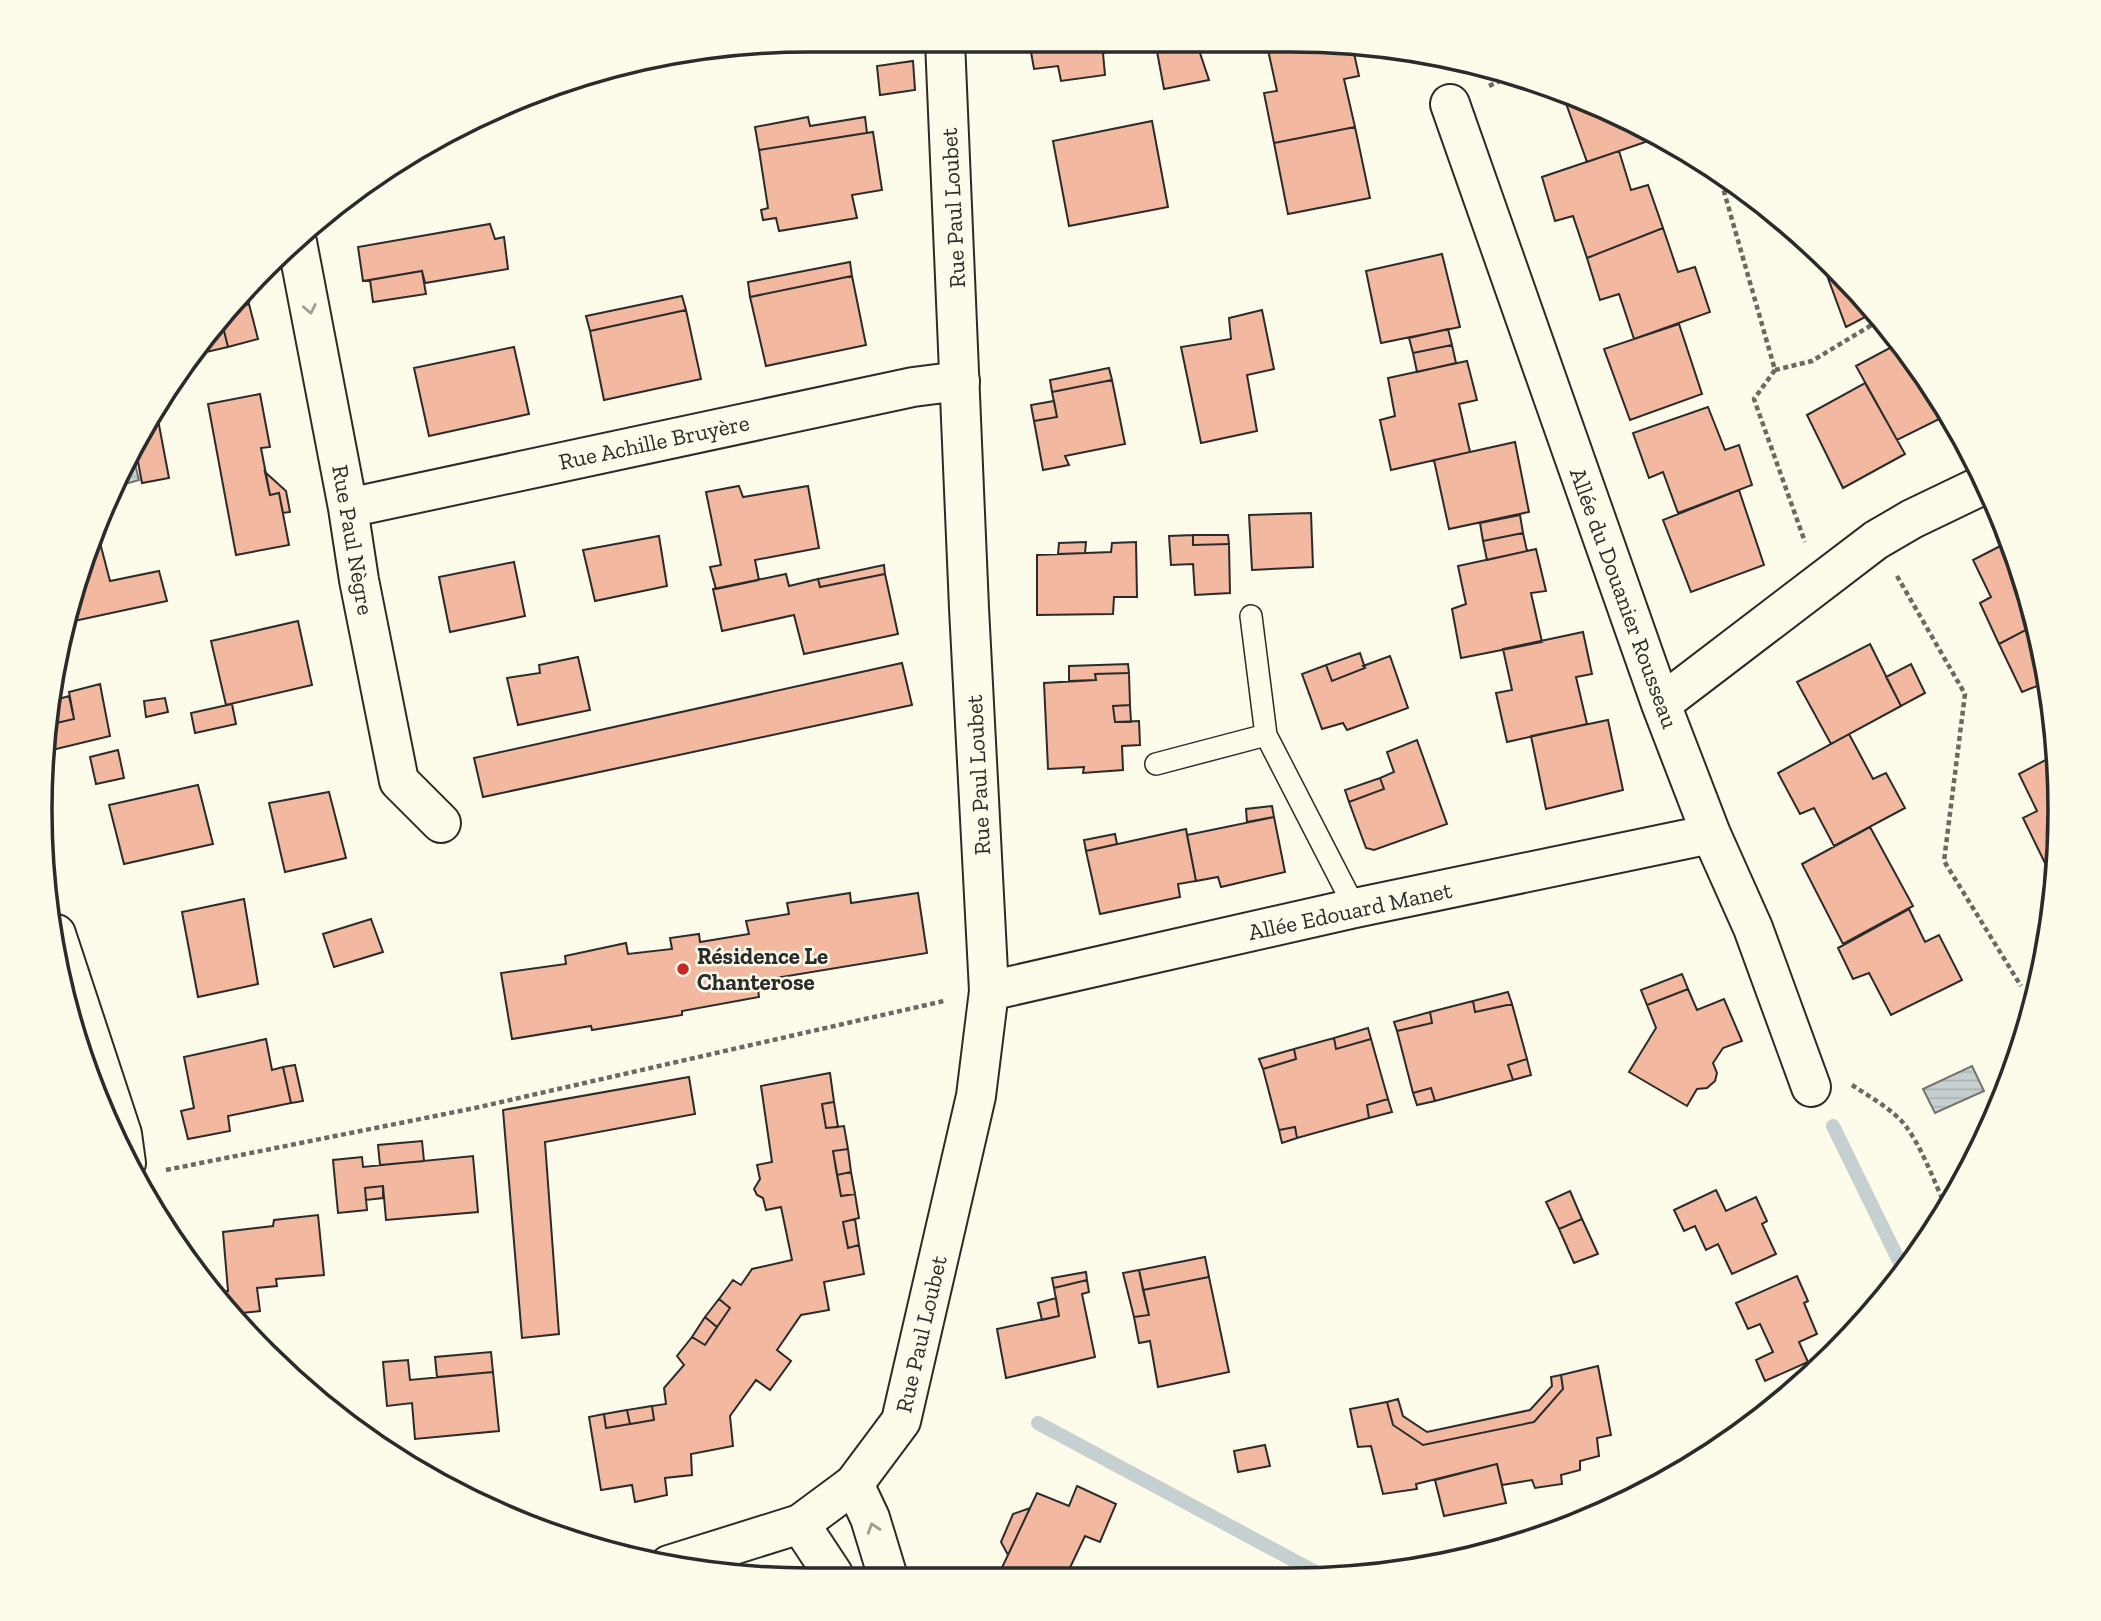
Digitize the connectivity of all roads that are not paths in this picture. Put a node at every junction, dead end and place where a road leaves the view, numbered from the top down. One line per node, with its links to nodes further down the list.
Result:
1 (945, 52): 4 (street, Rue Paul Loubet)
2 (1450, 104): 8 (street, Allée du Douanier Rousseau)
3 (299, 252): 6 (street, Rue Paul Nègre, one-way to 6)
4 (960, 381): 6 (street, Rue Achille Bruyère); 15 (street, Rue Paul Loubet)
5 (1976, 488): 8 (street)
6 (348, 509): 11 (street, Rue Paul Nègre)
7 (1251, 616): 9 (lane)
8 (1661, 704): 12 (street, Allée du Douanier Rousseau)
9 (1266, 735): 10 (lane); 13 (lane)
10 (1156, 764)
11 (441, 822)
12 (1711, 834): 13 (street, Allée Edouard Manet); 16 (street, Allée du Douanier Rousseau)
13 (1356, 908): 15 (street, Allée Edouard Manet)
14 (72, 980): 17 (street)
15 (989, 991): 18 (street, Rue Paul Loubet)
16 (1811, 1087)
17 (114, 1110)
18 (854, 1484): 19 (street, Rue Paul Loubet); 22 (street, one-way to 18)
19 (800, 1524): 20 (street, Rue Paul Loubet); 21 (street)
20 (690, 1558)
21 (829, 1568)
22 (885, 1568)

